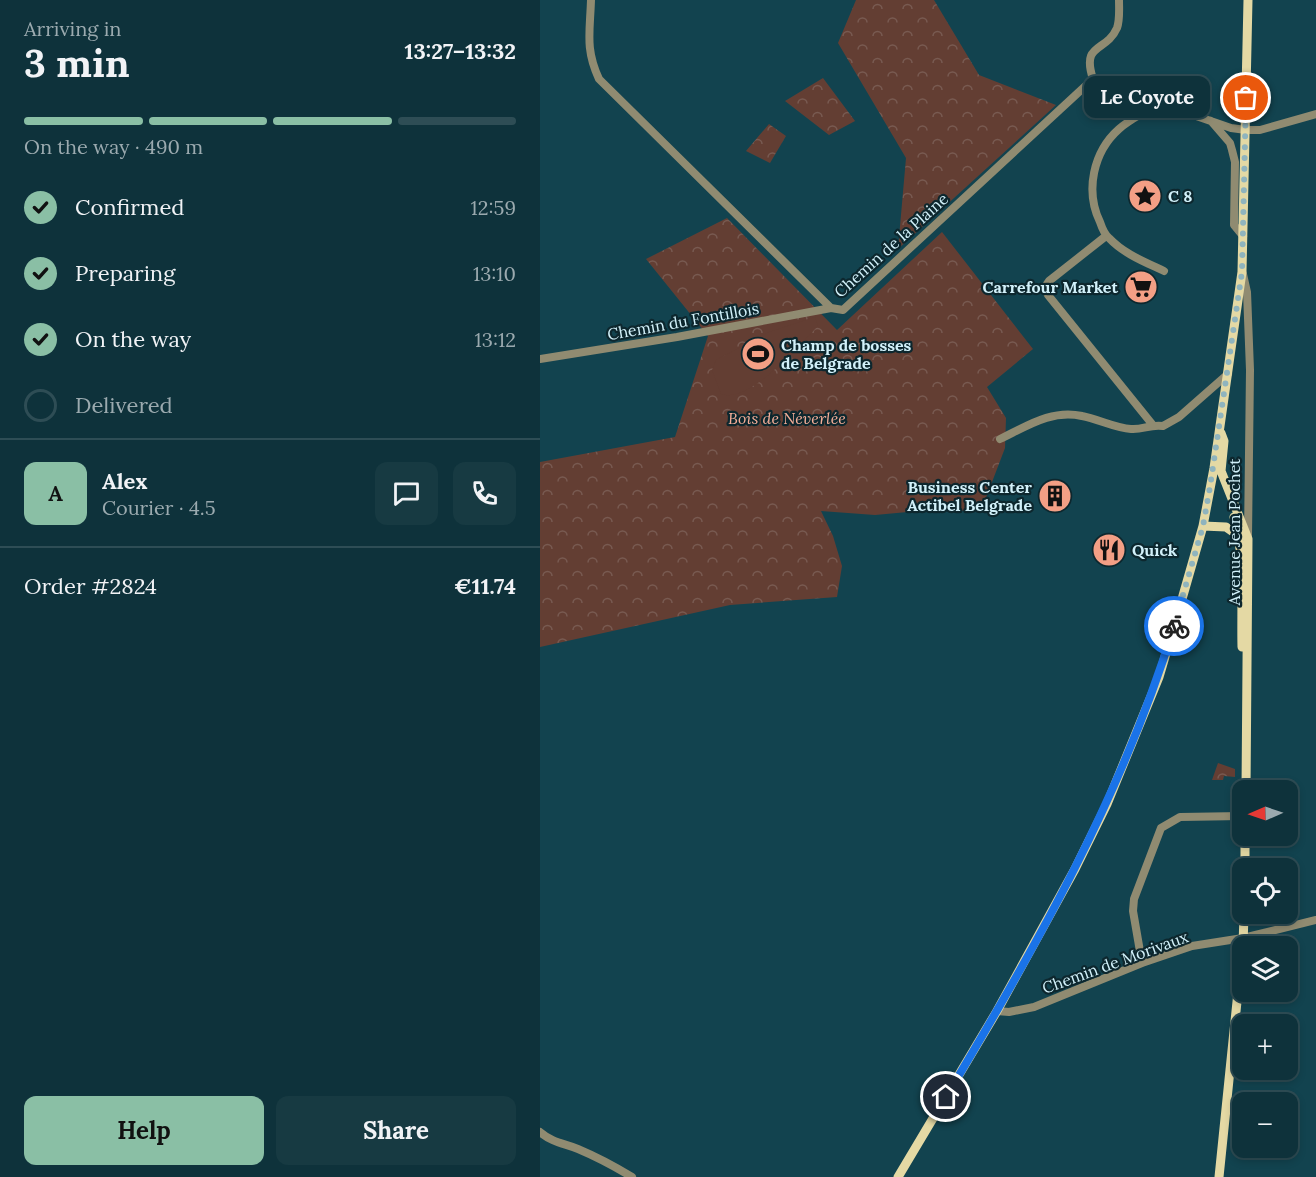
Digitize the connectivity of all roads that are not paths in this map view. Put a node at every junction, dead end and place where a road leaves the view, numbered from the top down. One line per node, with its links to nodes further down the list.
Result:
1 (591, 0): 13 (street, Chemin de la Plaine)
2 (1119, 0): 4 (street)
3 (1248, 0): 8 (main road, Avenue Jean Pochet)
4 (1093, 78): 5 (street); 13 (street, Chemin de la Plaine)
5 (1154, 106): 7 (street); 9 (street)
6 (1315, 113): 8 (street)
7 (1210, 120): 8 (street); 10 (street)
8 (1246, 130): 10 (main road, Avenue Jean Pochet)
9 (1106, 236): 11 (street); 16 (street)
10 (1243, 236): 12 (main road, Avenue Jean Pochet)
11 (1164, 271)
12 (1242, 272): 15 (main road); 21 (street, Avenue Jean Pochet)
13 (831, 309): 14 (street, Chemin du Fontillois)
14 (540, 360)
15 (1228, 374): 16 (street); 17 (main road)
16 (1152, 424): 18 (street)
17 (1220, 430): 19 (main road); 21 (main road)
18 (1000, 439)
19 (1214, 468): 20 (main road); 21 (main road)
20 (1203, 526): 21 (main road); 30 (main road)
21 (1243, 537): 22 (main road); 23 (main road, Avenue Jean Pochet)
22 (1245, 780)
23 (1245, 780)
24 (1232, 816): 28 (street)
25 (1316, 920): 26 (street, Chemin de Morivaux)
26 (1263, 936)
27 (1232, 943): 28 (street, Chemin de Morivaux)
28 (1143, 963): 30 (street, Chemin de Morivaux)
29 (1237, 1002): 34 (main road)
30 (997, 1011): 33 (main road)
31 (540, 1132): 32 (street)
32 (632, 1177)
33 (898, 1177)
34 (1220, 1177)

